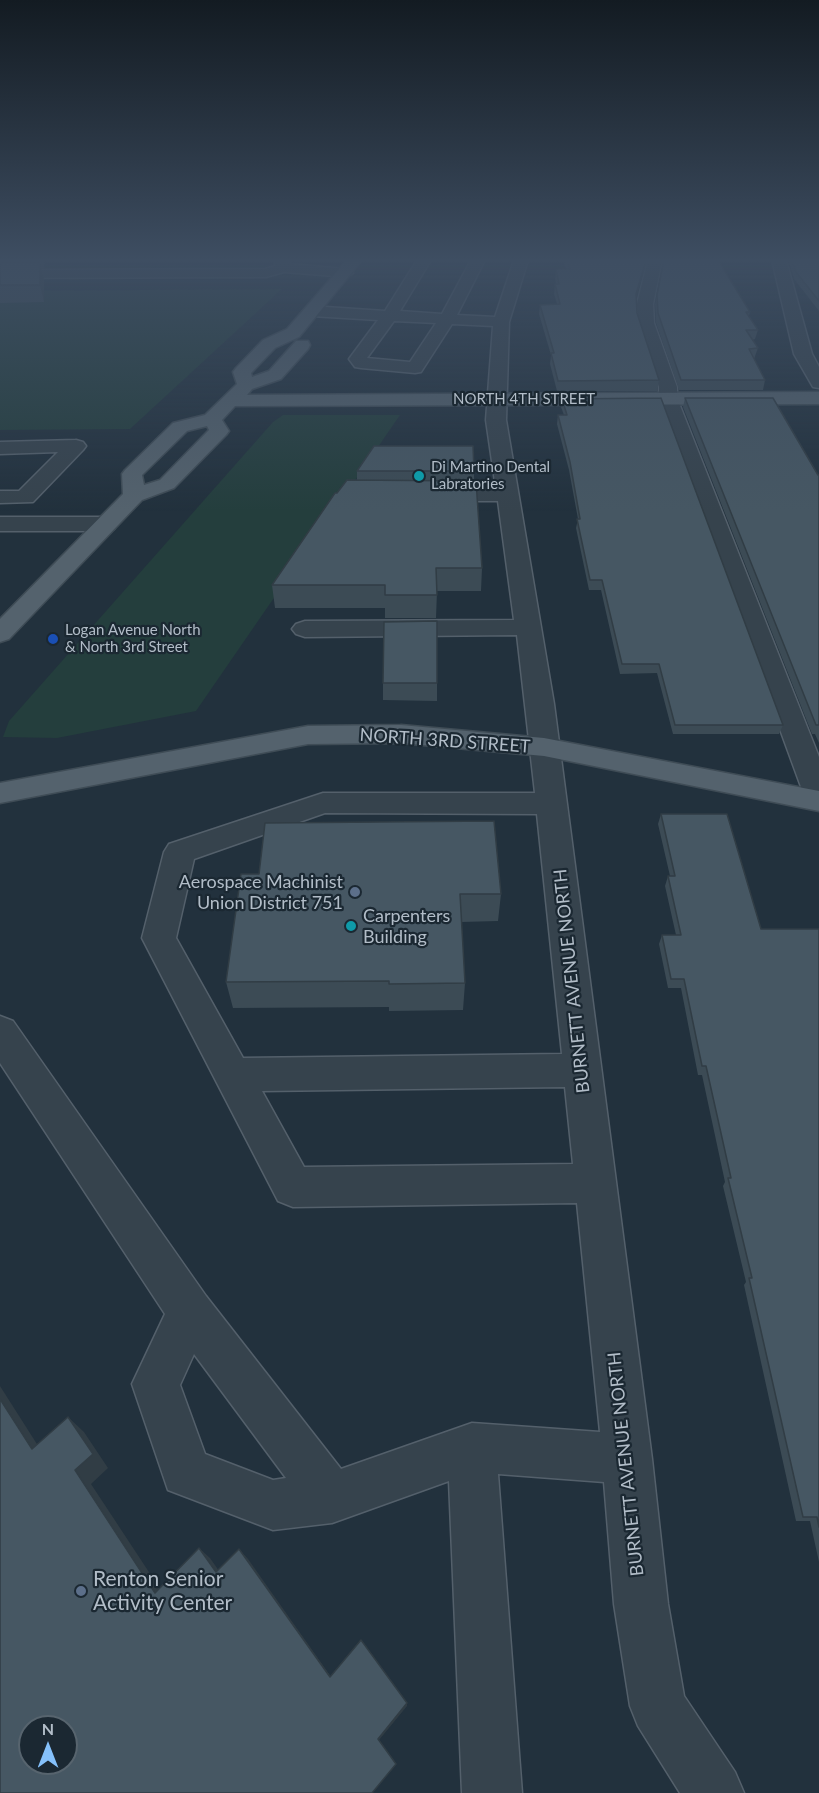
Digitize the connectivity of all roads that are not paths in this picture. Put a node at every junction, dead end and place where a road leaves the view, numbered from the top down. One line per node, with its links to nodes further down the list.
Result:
1 (271, 344): 10 (main road)
2 (294, 344): 10 (main road)
3 (298, 344): 13 (main road)
4 (369, 344): 5 (street)
5 (431, 344)
6 (500, 344): 14 (street, BURNETT AVENUE NORTH)
7 (653, 344): 11 (street)
8 (800, 344): 9 (street)
9 (819, 383)
10 (246, 385): 15 (main road)
11 (668, 398): 12 (main road, NORTH 4TH STREET); 14 (main road, NORTH 4TH STREET); 30 (street)
12 (819, 398)
13 (372, 399): 14 (main road, NORTH 4TH STREET); 15 (main road, NORTH 4TH STREET)
14 (497, 399): 20 (street, BURNETT AVENUE NORTH)
15 (230, 401): 16 (main road)
16 (212, 419): 18 (main road); 18 (main road)
17 (0, 448): 21 (street)
18 (134, 495): 22 (main road)
19 (415, 495): 20 (street)
20 (508, 495): 24 (street, BURNETT AVENUE NORTH)
21 (0, 497)
22 (105, 524): 23 (street); 26 (main road)
23 (4, 528)
24 (528, 627): 25 (street); 27 (street, BURNETT AVENUE NORTH)
25 (305, 629)
26 (0, 634)
27 (544, 747): 28 (main road, NORTH 3RD STREET); 31 (main road, NORTH 3RD STREET); 32 (street, BURNETT AVENUE NORTH)
28 (197, 758): 29 (main road, NORTH 3RD STREET); 33 (main road)
29 (0, 793)
30 (819, 795)
31 (819, 801)
32 (552, 804): 35 (street, BURNETT AVENUE NORTH); 36 (street)
33 (0, 813)
34 (0, 1032): 38 (street)
35 (582, 1070): 36 (street); 37 (street, BURNETT AVENUE NORTH)
36 (233, 1075): 37 (street)
37 (594, 1183): 40 (street, BURNETT AVENUE NORTH)
38 (190, 1312): 41 (street); 41 (street)
39 (472, 1448): 40 (street); 41 (street); 42 (street)
40 (627, 1459): 43 (street, BURNETT AVENUE NORTH)
41 (332, 1498)
42 (492, 1793)
43 (714, 1793)

